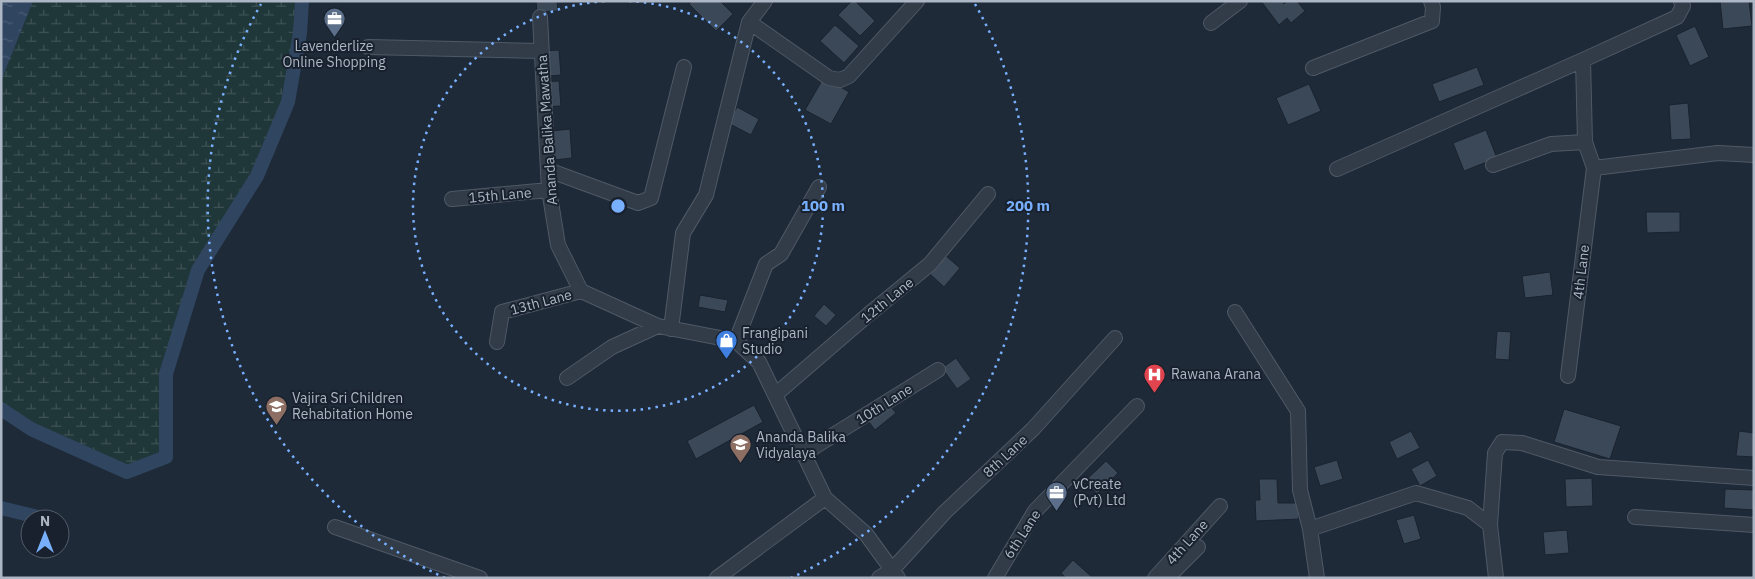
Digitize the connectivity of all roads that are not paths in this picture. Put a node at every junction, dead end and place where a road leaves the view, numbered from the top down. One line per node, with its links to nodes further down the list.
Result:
1 (766, 1): 7 (street)
2 (917, 1): 7 (street)
3 (1240, 1): 8 (street)
4 (1431, 1): 13 (street)
5 (1681, 1): 11 (street)
6 (540, 17): 10 (street, Ananda Balika Mawatha)
7 (749, 22): 26 (street)
8 (1211, 23)
9 (368, 47): 10 (street)
10 (541, 51): 19 (street, Ananda Balika Mawatha)
11 (1583, 60): 14 (street, 4th Lane); 18 (street)
12 (684, 67): 19 (street)
13 (1313, 68)
14 (1585, 142): 16 (street); 17 (street, 4th Lane)
15 (1754, 156): 17 (street)
16 (1493, 165)
17 (1594, 168): 31 (street, 4th Lane)
18 (1337, 169)
19 (548, 170): 21 (street, Ananda Balika Mawatha)
20 (819, 187): 28 (street)
21 (549, 190): 23 (street, 15th Lane); 24 (street, Ananda Balika Mawatha)
22 (988, 194): 33 (street, 12th Lane)
23 (452, 199)
24 (581, 291): 26 (street); 29 (street, 13th Lane)
25 (1235, 312): 43 (street)
26 (665, 327): 28 (street); 32 (street)
27 (1115, 338): 45 (street, 8th Lane)
28 (736, 340): 33 (street)
29 (497, 342)
30 (938, 370): 35 (street, 10th Lane)
31 (1568, 376)
32 (567, 378)
33 (775, 395): 35 (street)
34 (1137, 406): 49 (street, 6th Lane)
35 (803, 454): 37 (street)
36 (1754, 478): 40 (street)
37 (825, 498): 45 (street); 47 (street)
38 (1220, 506): 50 (street, 4th Lane)
39 (1635, 517): 41 (street)
40 (1490, 525): 43 (street); 53 (street)
41 (1754, 525)
42 (335, 527): 46 (street)
43 (1310, 529): 52 (street)
44 (1198, 547): 51 (street)
45 (895, 574): 48 (street, 8th Lane)
46 (480, 578)
47 (717, 578)
48 (879, 578)
49 (995, 578)
50 (1155, 578)
51 (1167, 578)
52 (1317, 578)
53 (1496, 578)

